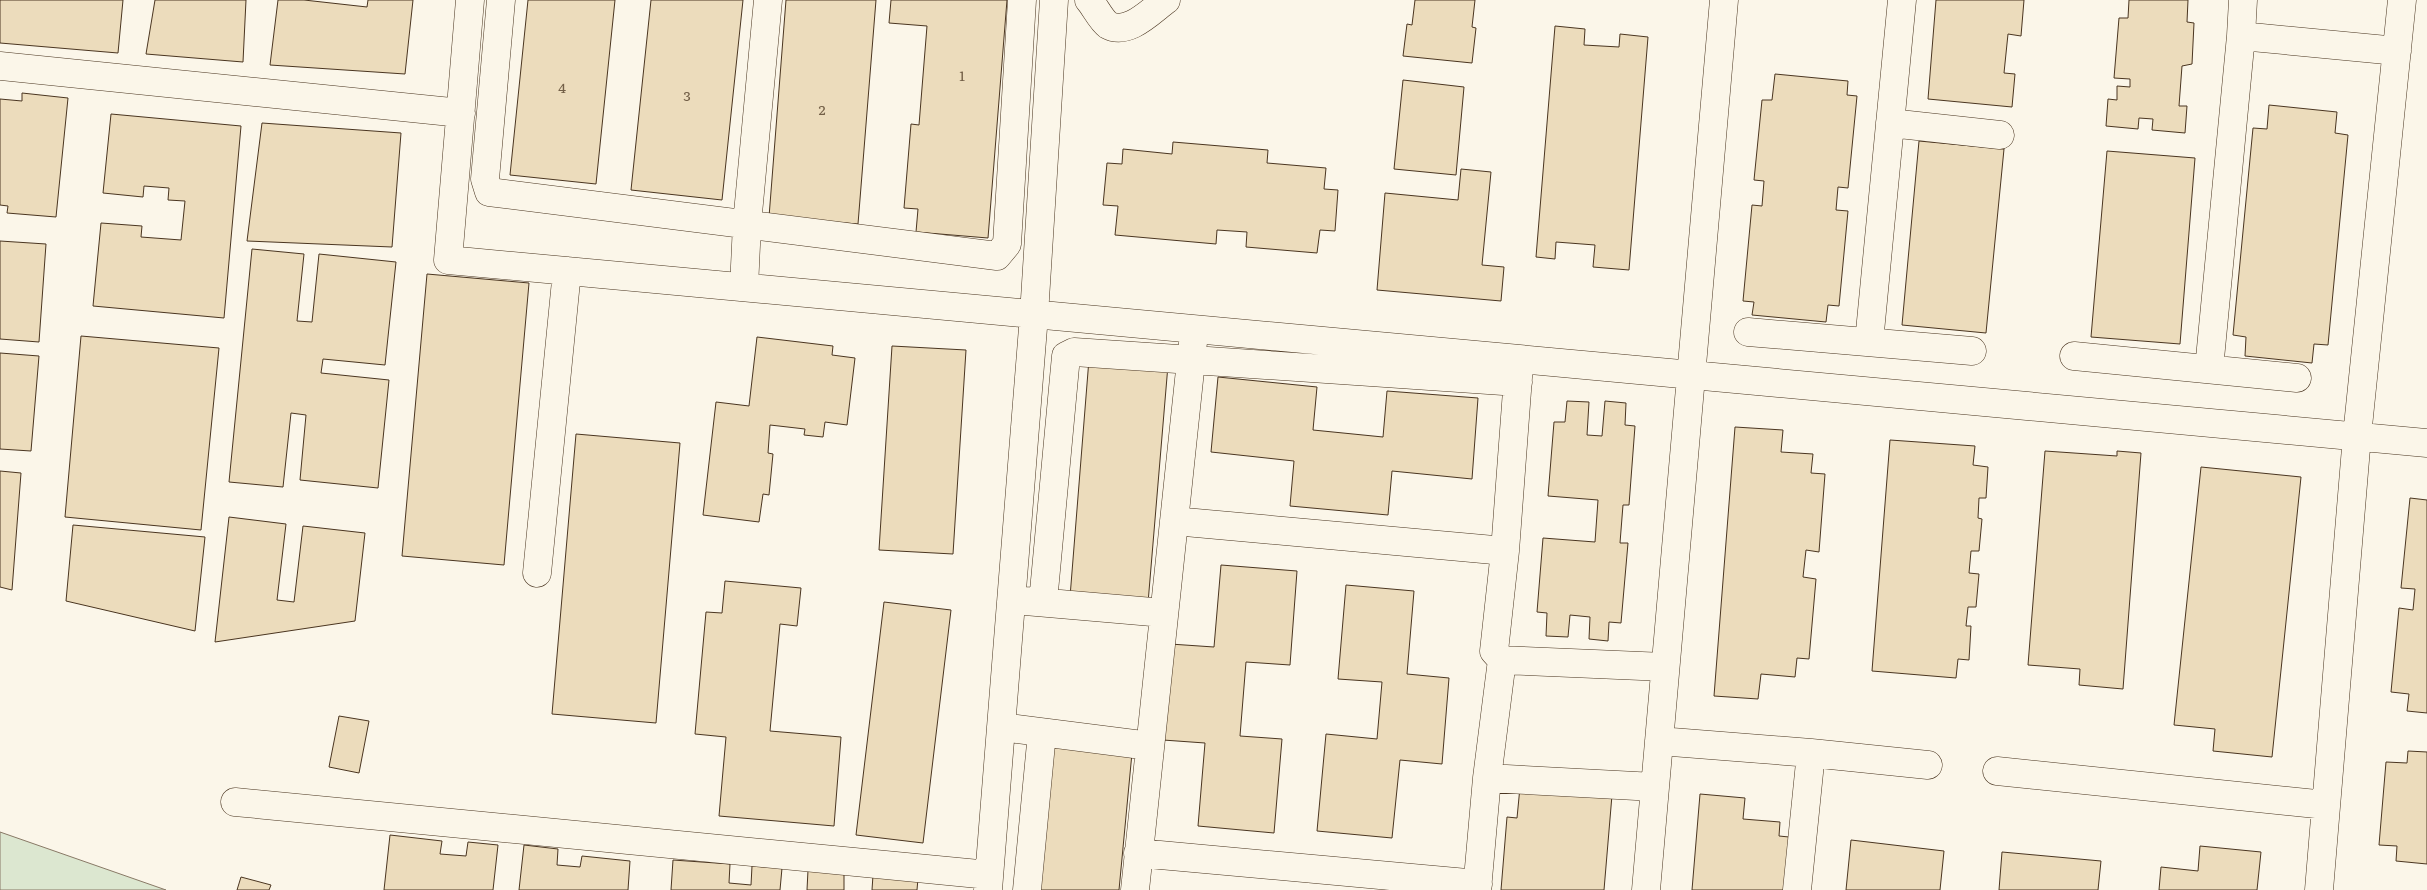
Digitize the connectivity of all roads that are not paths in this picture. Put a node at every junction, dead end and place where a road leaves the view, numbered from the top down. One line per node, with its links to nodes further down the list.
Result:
1 (470, 0): 15 (street)
2 (501, 0): 18 (street)
3 (768, 0): 18 (street)
4 (1022, 0): 18 (street)
5 (1054, 0): 21 (street)
6 (1089, 0): 7 (street)
7 (1166, 0)
8 (1724, 0): 30 (street)
9 (1902, 0): 16 (street)
10 (2243, 0): 12 (street)
11 (2402, 0): 13 (street)
12 (2241, 36): 13 (street); 29 (street)
13 (2397, 52): 32 (street)
14 (0, 66): 15 (street)
15 (461, 113): 19 (street)
16 (1890, 123): 17 (street); 24 (street)
17 (2000, 135)
18 (746, 224): 20 (street)
19 (566, 271): 20 (street); 36 (street)
20 (744, 288): 21 (street)
21 (1034, 314): 22 (street); 37 (street)
22 (1194, 329): 27 (street); 28 (street)
23 (1748, 332): 24 (street)
24 (1870, 342): 25 (street)
25 (1972, 351)
26 (2074, 356): 29 (street)
27 (1191, 359): 28 (street); 34 (street); 38 (street)
28 (1519, 369): 30 (street); 35 (street)
29 (2209, 369): 31 (street)
30 (1691, 375): 32 (street); 41 (street)
31 (2296, 378)
32 (2357, 436): 33 (street); 52 (street)
33 (2427, 442)
34 (1174, 521): 35 (street); 39 (street)
35 (1505, 552): 40 (street)
36 (537, 573)
37 (1011, 599): 38 (street); 42 (street)
38 (1043, 602): 39 (street)
39 (1164, 614): 45 (street)
40 (1502, 660): 41 (street); 49 (street)
41 (1665, 667): 44 (street)
42 (1001, 727): 43 (street); 54 (street)
43 (1042, 733): 45 (street); 56 (street)
44 (1659, 741): 46 (street); 50 (street)
45 (1150, 746): 53 (street)
46 (1811, 753): 47 (street); 59 (street)
47 (1928, 765)
48 (1997, 772): 52 (street)
49 (1486, 778): 50 (street); 55 (street)
50 (1655, 787): 58 (street)
51 (235, 802): 54 (street)
52 (2326, 805): 60 (street)
53 (1138, 853): 55 (street); 57 (street)
54 (989, 882)
55 (1477, 887)
56 (1027, 890)
57 (1135, 890)
58 (1646, 890)
59 (1798, 890)
60 (2319, 890)

